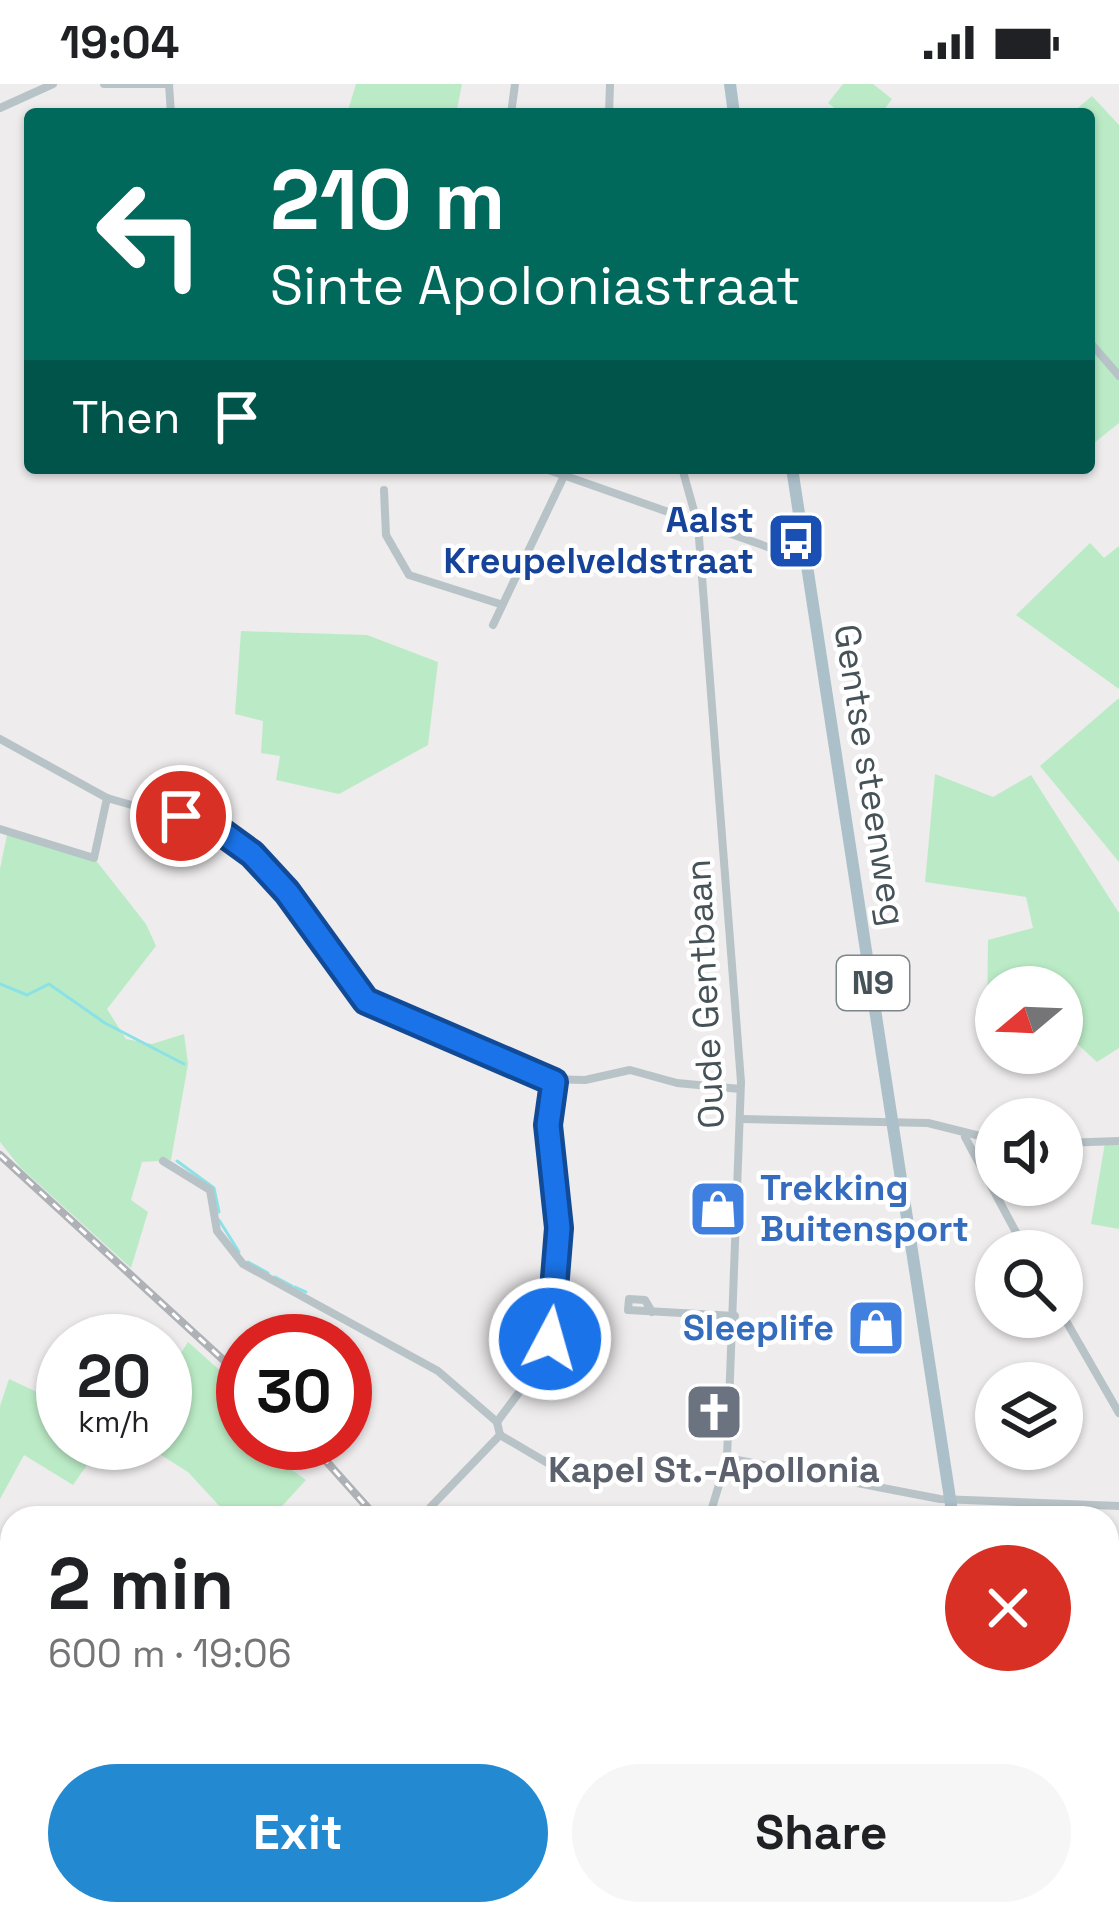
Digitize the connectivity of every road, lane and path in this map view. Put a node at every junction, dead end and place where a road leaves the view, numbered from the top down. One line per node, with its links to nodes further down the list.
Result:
1 (52, 84): 4 (street)
2 (104, 84): 3 (street)
3 (167, 84)
4 (0, 108)
5 (1095, 348): 6 (street)
6 (1119, 376)
7 (558, 474): 10 (street)
8 (684, 474): 12 (street, Oude Gentbaan)
9 (793, 474): 13 (main road, Gentse steenweg / N9)
10 (564, 476): 12 (street); 14 (street)
11 (385, 490): 14 (street)
12 (698, 525): 13 (street); 20 (street, Oude Gentbaan)
13 (806, 560): 22 (main road, Gentse steenweg / N9)
14 (500, 604): 15 (street)
15 (493, 625)
16 (0, 740): 17 (street)
17 (107, 798): 18 (street); 19 (street)
18 (0, 829)
19 (554, 1082): 20 (street); 33 (street)
20 (740, 1090): 21 (street, Oude Gentbaan)
21 (742, 1119): 22 (street); 30 (street, Oude Gentbaan)
22 (895, 1121): 23 (street); 37 (main road, Gentse steenweg / N9)
23 (964, 1136): 24 (street); 28 (street)
24 (975, 1138)
25 (1119, 1141): 26 (street)
26 (1083, 1142)
27 (168, 1163): 33 (street)
28 (1015, 1230)
29 (652, 1312): 30 (street)
30 (735, 1316): 35 (street, Oude Gentbaan)
31 (1076, 1338): 32 (street)
32 (1119, 1413)
33 (496, 1422): 34 (street)
34 (500, 1435): 36 (street); 38 (street)
35 (727, 1458): 37 (street); 39 (street, Oude Gentbaan)
36 (551, 1465)
37 (950, 1499): 40 (main road, Gentse steenweg / N9); 41 (street)
38 (432, 1506)
39 (713, 1506)
40 (951, 1506)
41 (1119, 1506)

